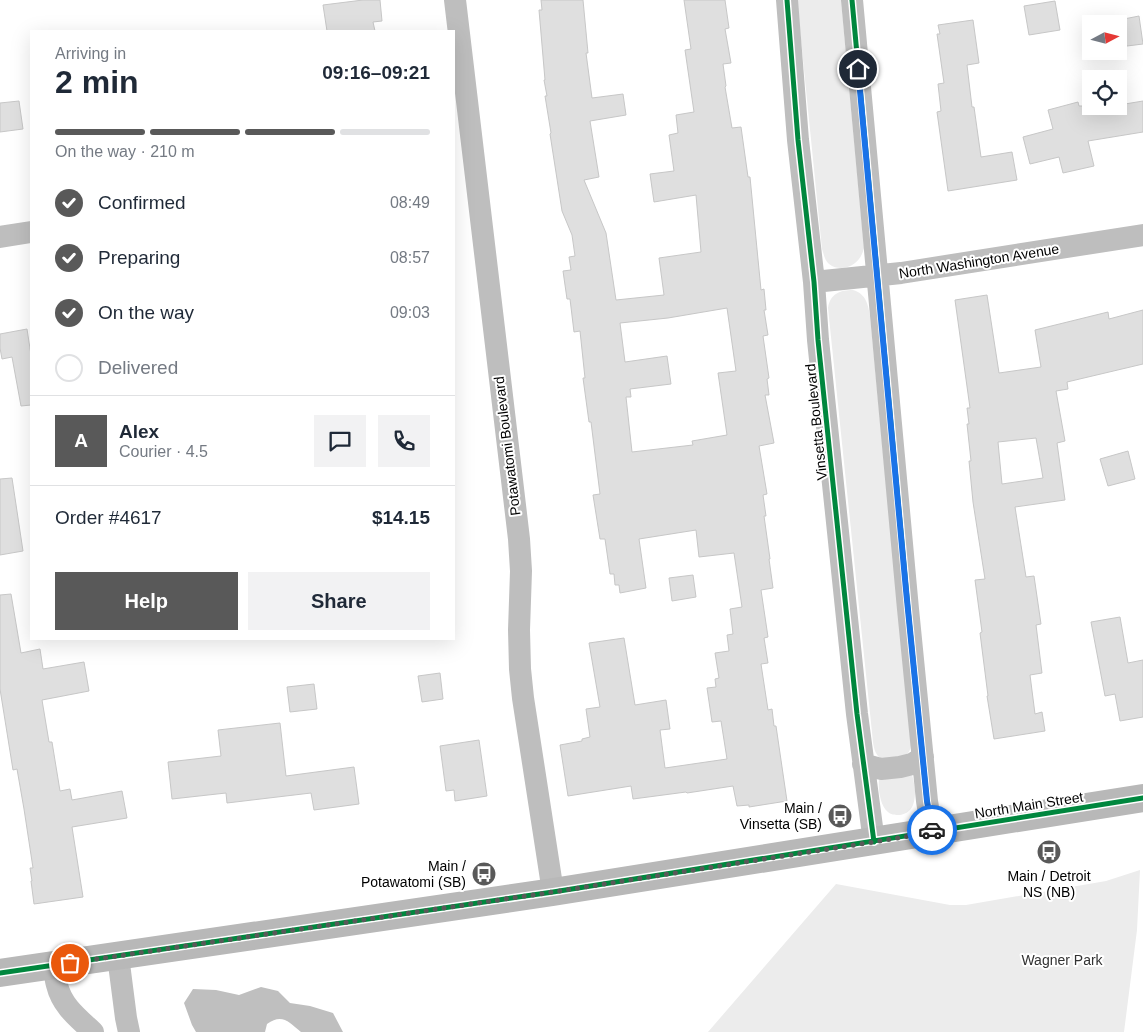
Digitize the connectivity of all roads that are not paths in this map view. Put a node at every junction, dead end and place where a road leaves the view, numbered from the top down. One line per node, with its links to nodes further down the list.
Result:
1 (454, 0): 14 (street, Potawatomi Boulevard)
2 (787, 0): 8 (street, Vinsetta Boulevard)
3 (852, 0): 7 (street)
4 (30, 232): 6 (street)
5 (1143, 235): 7 (street, North Washington Avenue)
6 (0, 237)
7 (878, 276): 8 (street, North Washington Avenue); 9 (street)
8 (814, 282): 10 (street, Vinsetta Boulevard)
9 (923, 757): 10 (street); 12 (street)
10 (863, 764): 13 (street, Vinsetta Boulevard)
11 (1143, 798): 12 (main road, North Main Street)
12 (932, 832): 13 (main road, North Main Street)
13 (874, 842): 14 (main road, North Main Street)
14 (553, 892): 15 (main road, North Main Street)
15 (118, 956): 16 (main road, North Main Street); 19 (street)
16 (54, 965): 17 (main road, North Main Street); 18 (street)
17 (0, 973)
18 (93, 1032)
19 (129, 1032)

